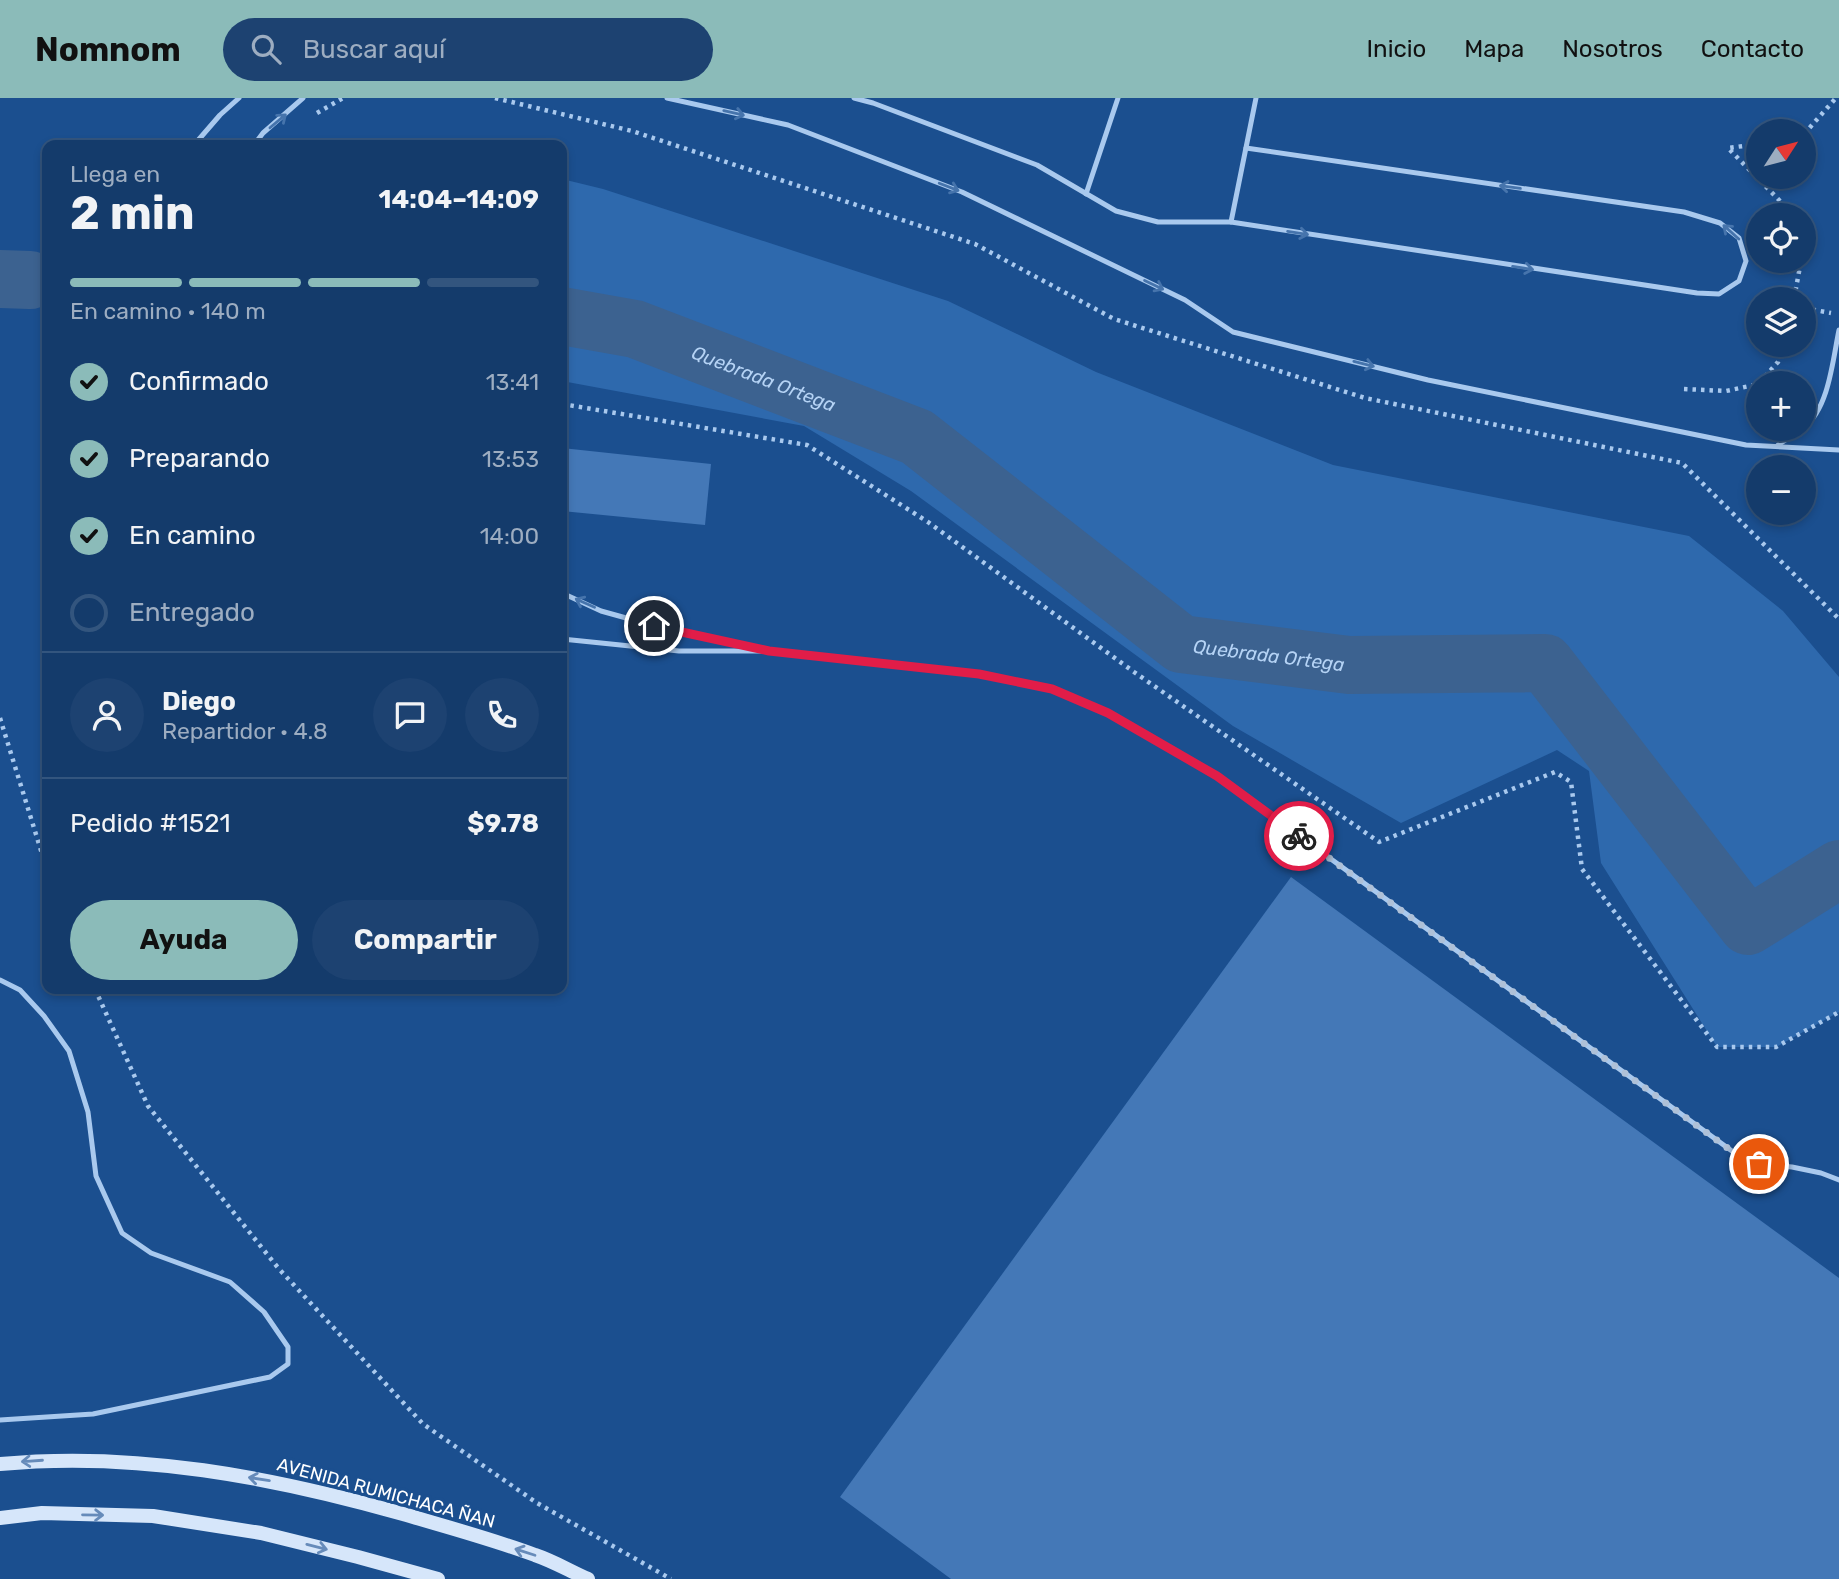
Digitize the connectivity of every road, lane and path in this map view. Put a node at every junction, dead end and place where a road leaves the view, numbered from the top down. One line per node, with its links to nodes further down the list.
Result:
1 (239, 98): 11 (lane)
2 (303, 98): 12 (lane, one-way to 2)
3 (344, 98): 9 (path)
4 (667, 98): 28 (lane, one-way to 28)
5 (854, 98): 17 (lane)
6 (1118, 98): 17 (lane)
7 (1255, 98): 14 (lane)
8 (1836, 98): 10 (path)
9 (309, 118)
10 (1816, 120)
11 (198, 140)
12 (258, 140)
13 (1746, 146): 15 (path)
14 (1246, 148): 19 (lane); 19 (lane, one-way to 14)
15 (1746, 167)
16 (1768, 189): 18 (path)
17 (1086, 194): 19 (lane)
18 (1782, 203)
19 (1231, 222)
20 (1816, 311): 21 (path)
21 (1839, 315)
22 (1839, 330): 26 (lane)
23 (1746, 386): 24 (path)
24 (1684, 389)
25 (567, 405): 37 (path)
26 (1816, 414)
27 (1784, 441): 28 (lane)
28 (1777, 446): 29 (lane)
29 (1839, 450)
30 (567, 595): 32 (lane, one-way to 30)
31 (567, 640): 32 (lane)
32 (769, 651): 38 (lane)
33 (0, 718): 34 (path)
34 (42, 854)
35 (0, 980): 39 (lane)
36 (97, 994): 44 (path)
37 (1839, 1012)
38 (1839, 1180)
39 (0, 1420)
40 (0, 1464): 43 (main road, AVENIDA RUMICHACA ÑAN, one-way to 40)
41 (0, 1518): 42 (main road, one-way to 42)
42 (438, 1579)
43 (588, 1579)
44 (671, 1579)

